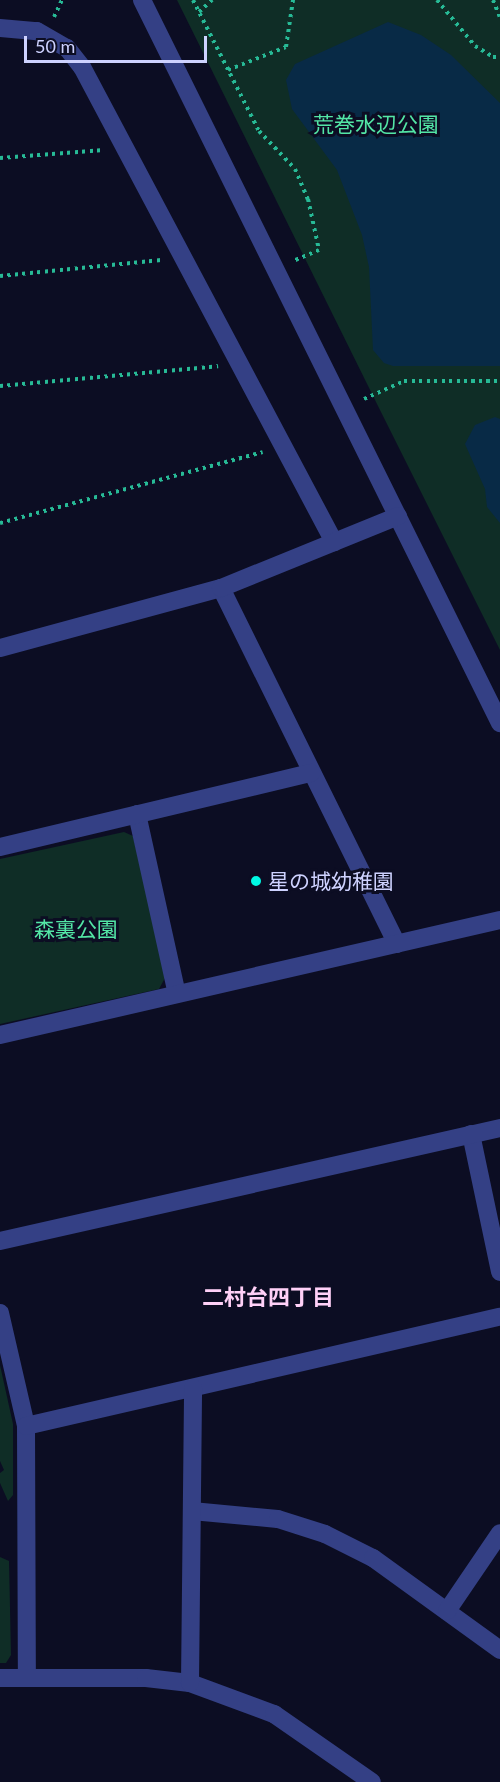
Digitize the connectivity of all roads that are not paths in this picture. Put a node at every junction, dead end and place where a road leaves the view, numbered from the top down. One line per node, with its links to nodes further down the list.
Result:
1 (142, 0): 3 (street)
2 (0, 28): 4 (street)
3 (398, 516): 4 (street); 7 (street)
4 (334, 542): 5 (street)
5 (221, 588): 6 (street); 8 (street)
6 (0, 648)
7 (500, 723)
8 (311, 773): 9 (street); 12 (street)
9 (137, 814): 10 (street); 13 (street)
10 (0, 847)
11 (500, 920): 12 (street)
12 (397, 944): 13 (street)
13 (177, 994): 14 (street)
14 (0, 1035)
15 (500, 1128): 16 (street)
16 (471, 1134): 17 (street); 18 (street)
17 (0, 1241)
18 (500, 1272)
19 (0, 1313): 22 (street)
20 (500, 1317): 21 (street)
21 (193, 1388): 22 (street); 23 (street)
22 (26, 1426): 28 (street)
23 (192, 1512): 25 (street); 29 (street)
24 (500, 1533): 25 (street)
25 (447, 1611): 26 (street)
26 (500, 1650)
27 (0, 1678): 28 (street)
28 (27, 1678): 29 (street)
29 (190, 1683): 30 (street)
30 (372, 1782)

